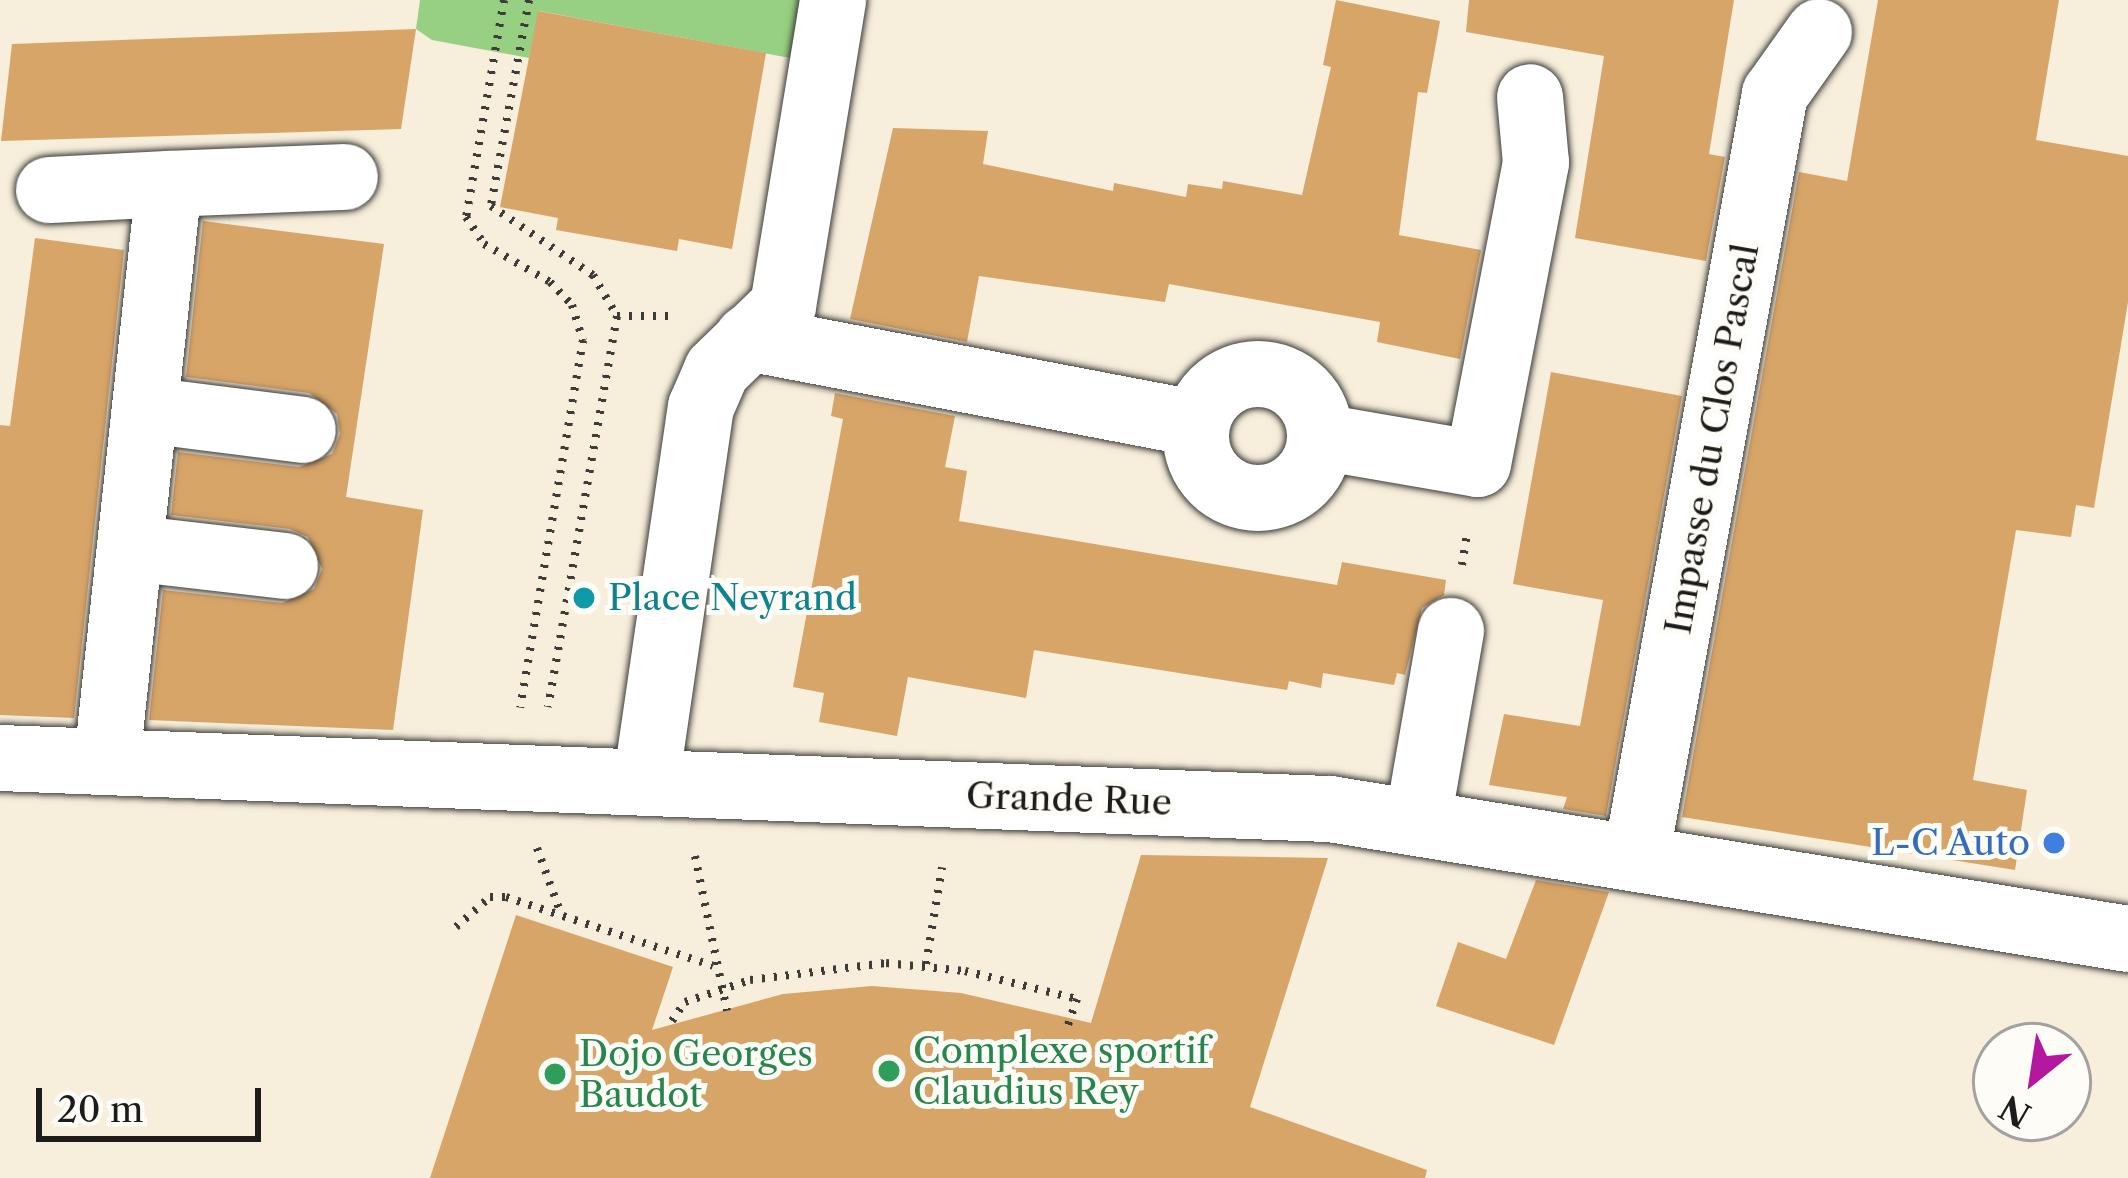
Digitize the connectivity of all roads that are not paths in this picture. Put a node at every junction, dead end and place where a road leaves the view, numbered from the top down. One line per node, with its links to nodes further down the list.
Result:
1 (828, 28): 7 (street)
2 (1819, 32): 19 (street, Impasse du Clos Pascal)
3 (1530, 98): 11 (street)
4 (345, 177): 5 (street)
5 (169, 184): 6 (street); 8 (street)
6 (50, 190)
7 (748, 338): 9 (street); 17 (street)
8 (145, 410): 10 (street); 12 (street)
9 (1197, 424): 11 (street); 11 (street)
10 (303, 430)
11 (1321, 437)
12 (130, 548): 13 (street); 15 (street)
13 (285, 566)
14 (1451, 631): 18 (street)
15 (107, 760): 16 (street, Grande Rue); 17 (street, Grande Rue)
16 (5, 773)
17 (665, 783): 18 (street, Grande Rue)
18 (1418, 820): 19 (street, Grande Rue)
19 (1636, 858): 20 (street, Grande Rue)
20 (2128, 939)

